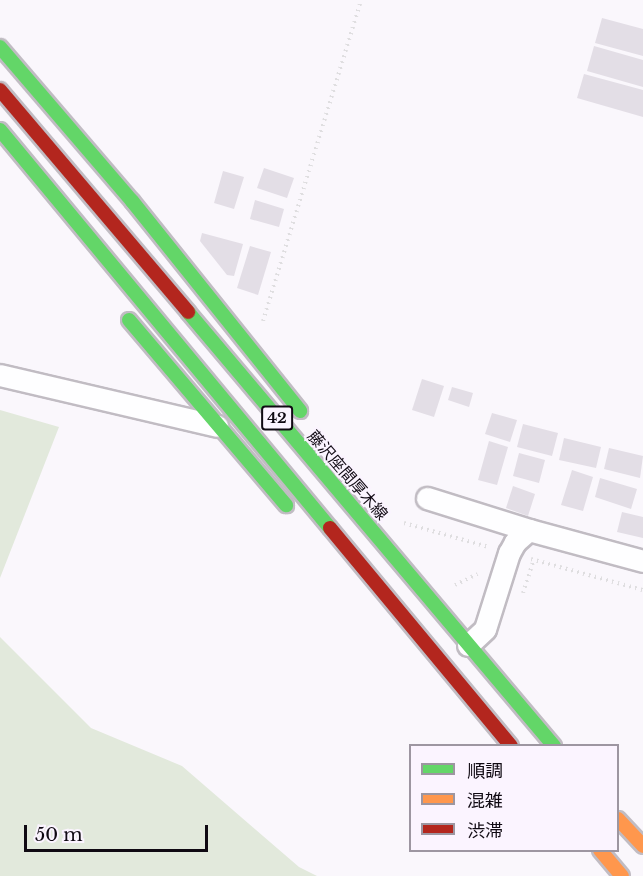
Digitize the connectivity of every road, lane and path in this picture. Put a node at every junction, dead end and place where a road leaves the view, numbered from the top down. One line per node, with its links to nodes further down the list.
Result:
1 (361, 0): 6 (path)
2 (0, 47): 6 (main road, 42)
3 (0, 90): 17 (main road, 藤沢座間厚木線 / 42)
4 (0, 130): 20 (main road, 42)
5 (122, 311): 9 (main road, 42)
6 (254, 353): 8 (main road, 42)
7 (0, 375): 9 (street)
8 (308, 421)
9 (217, 426): 20 (main road, 42)
10 (348, 478): 17 (main road, 42)
11 (427, 498): 13 (street)
12 (402, 522): 15 (path)
13 (529, 530): 14 (street); 16 (street)
14 (509, 553): 21 (path); 22 (street)
15 (488, 559)
16 (643, 561)
17 (406, 567): 22 (main road, 藤沢座間厚木線 / 42)
18 (484, 571): 19 (path)
19 (452, 586)
20 (380, 588): 23 (main road, 42)
21 (643, 590)
22 (468, 645): 24 (main road, 藤沢座間厚木線 / 42)
23 (509, 744)
24 (552, 744)
25 (619, 820): 26 (main road)
26 (643, 846)
27 (602, 852): 28 (main road)
28 (622, 876)

